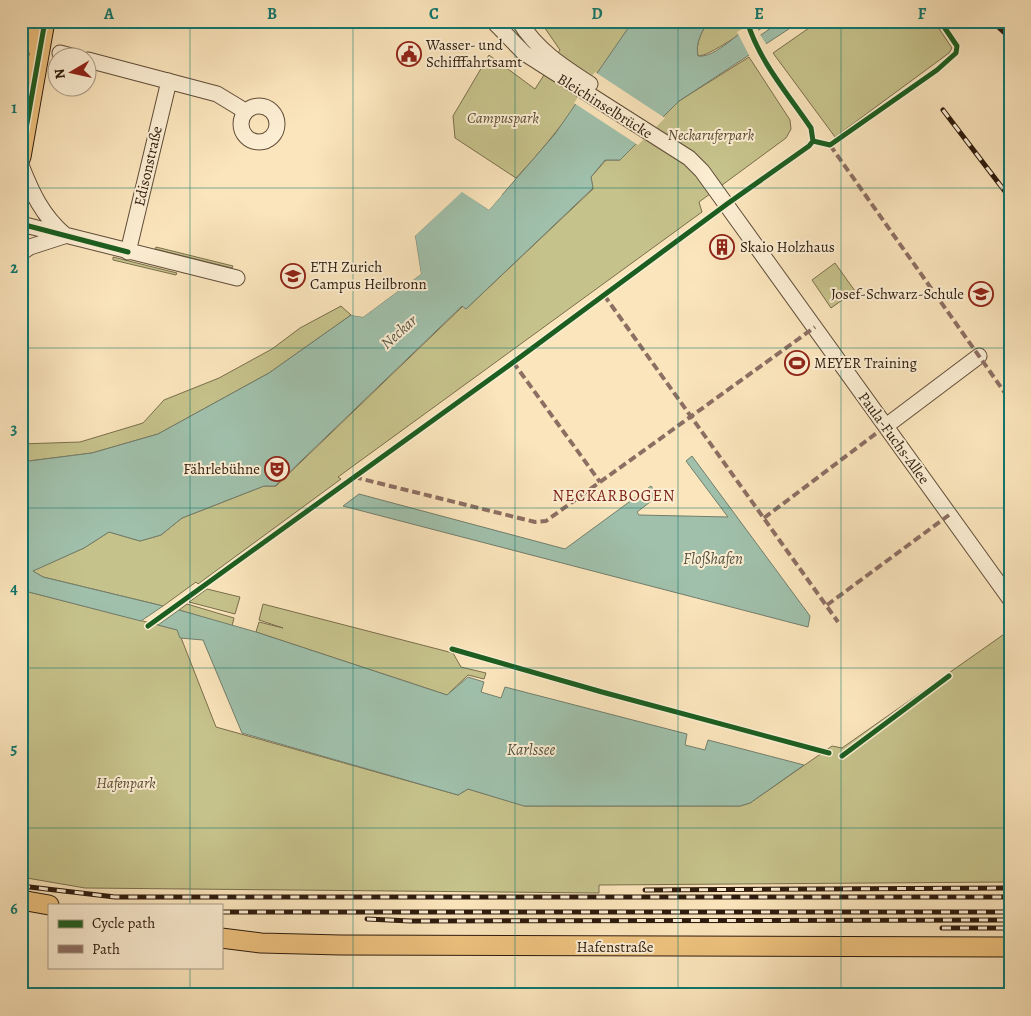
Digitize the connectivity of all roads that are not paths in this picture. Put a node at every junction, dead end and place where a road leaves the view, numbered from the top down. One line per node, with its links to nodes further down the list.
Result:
1 (27, 21): 5 (main road)
2 (45, 21): 10 (main road)
3 (493, 21): 7 (street)
4 (519, 21): 7 (street)
5 (21, 49)
6 (98, 63): 8 (street)
7 (551, 65): 12 (street, Bleichinselbrücke)
8 (169, 81): 9 (street); 15 (street, Edisonstraße)
9 (245, 111)
10 (21, 156)
11 (21, 165): 14 (street)
12 (730, 201): 19 (street, Paula-Fuchs-Allee)
13 (21, 224): 14 (street)
14 (66, 236): 15 (street); 16 (street)
15 (128, 252): 17 (street)
16 (21, 253)
17 (237, 278)
18 (979, 356): 19 (street)
19 (889, 424): 20 (street, Paula-Fuchs-Allee)
20 (954, 512): 21 (street, Paula-Fuchs-Allee); 22 (street, Paula-Fuchs-Allee)
21 (1010, 584)
22 (1010, 599)
23 (21, 900): 24 (main road)
24 (48, 905)
25 (222, 938): 26 (main road, Hafenstraße)
26 (1010, 947)

